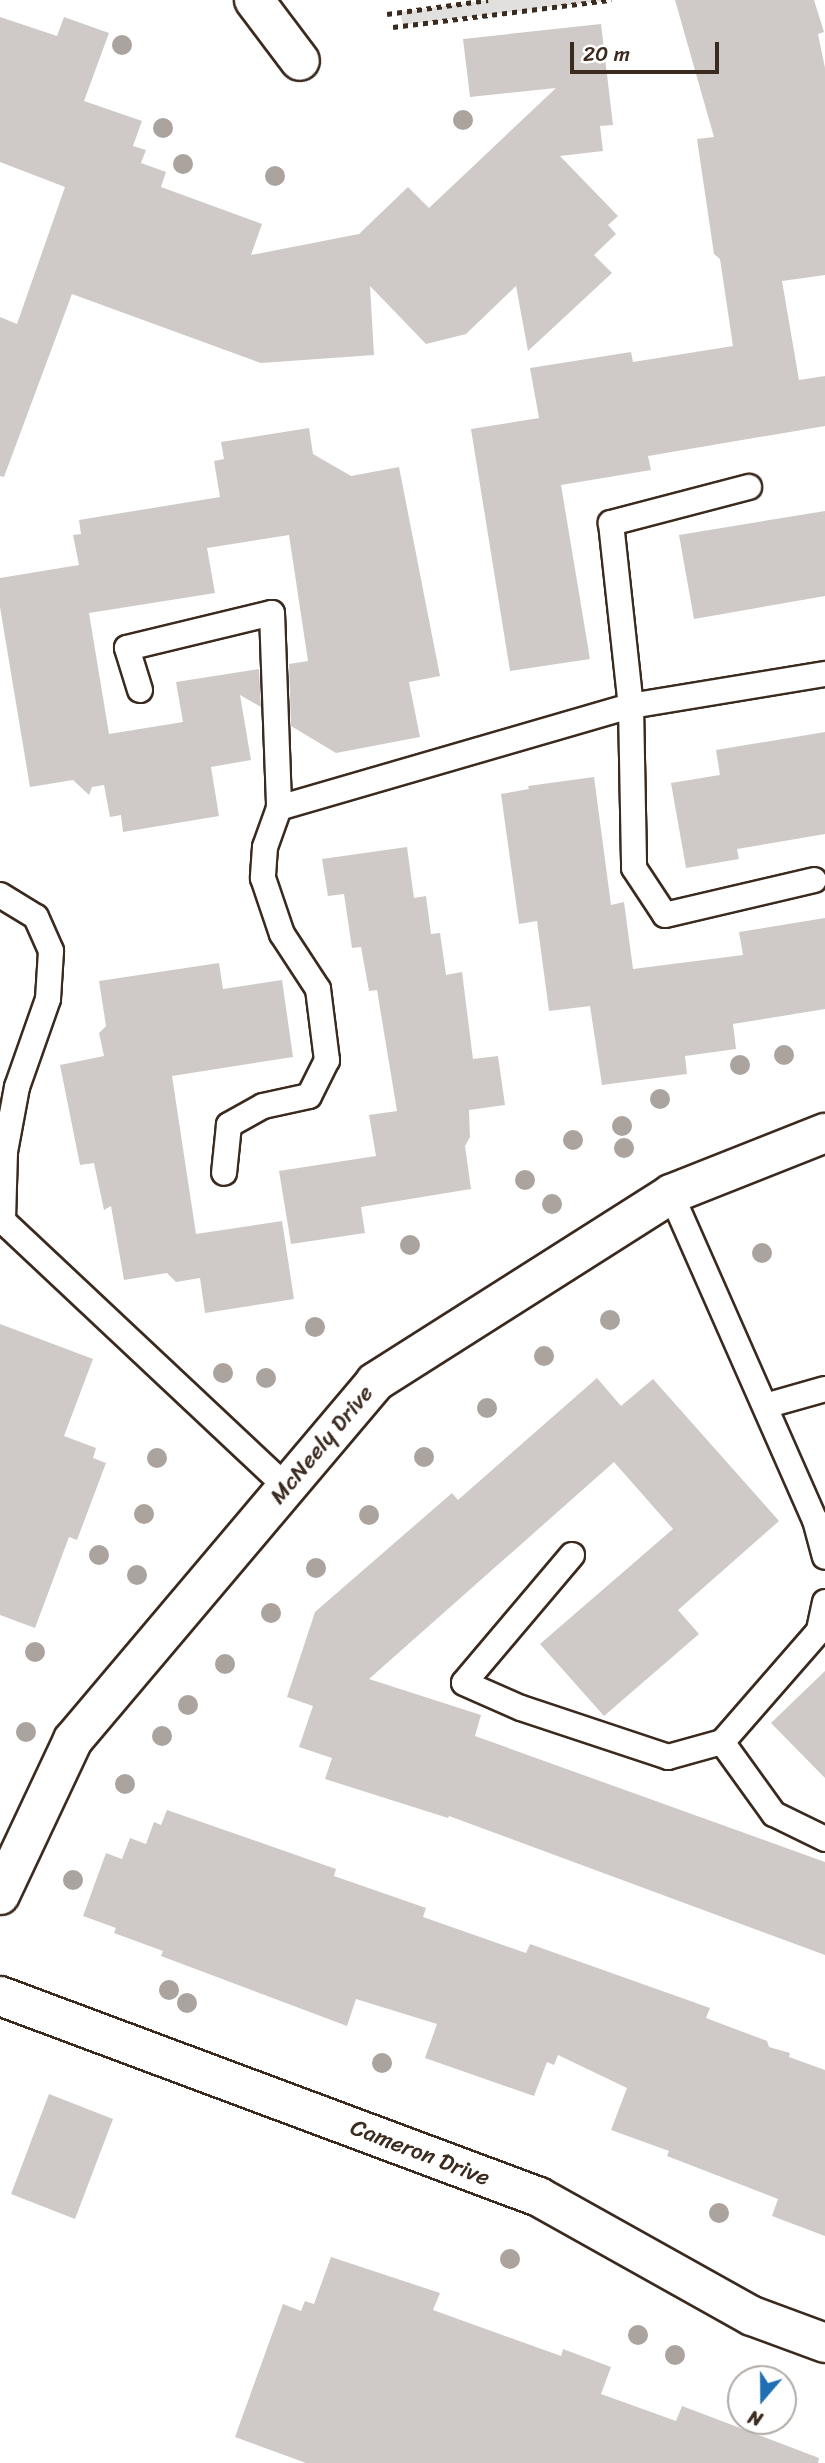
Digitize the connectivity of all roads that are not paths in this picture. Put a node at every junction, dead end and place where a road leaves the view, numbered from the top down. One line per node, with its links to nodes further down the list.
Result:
1 (254, 0): 2 (street)
2 (300, 61)
3 (749, 487): 6 (lane)
4 (825, 674): 6 (lane)
5 (140, 690): 7 (lane)
6 (631, 706): 7 (lane); 8 (lane)
7 (278, 808): 11 (lane)
8 (814, 880)
9 (0, 895): 13 (lane)
10 (825, 1133): 12 (street, McNeely Drive)
11 (224, 1173)
12 (671, 1194): 15 (lane); 16 (street, McNeely Drive)
13 (1, 1222): 16 (lane)
14 (825, 1389): 15 (lane)
15 (765, 1406): 18 (lane)
16 (286, 1487): 22 (street, McNeely Drive)
17 (572, 1555): 20 (lane)
18 (825, 1557)
19 (825, 1602): 20 (lane)
20 (722, 1742): 21 (lane)
21 (825, 1839)
22 (0, 1895)
23 (0, 1996): 24 (street, Cameron Drive)
24 (825, 2343)

